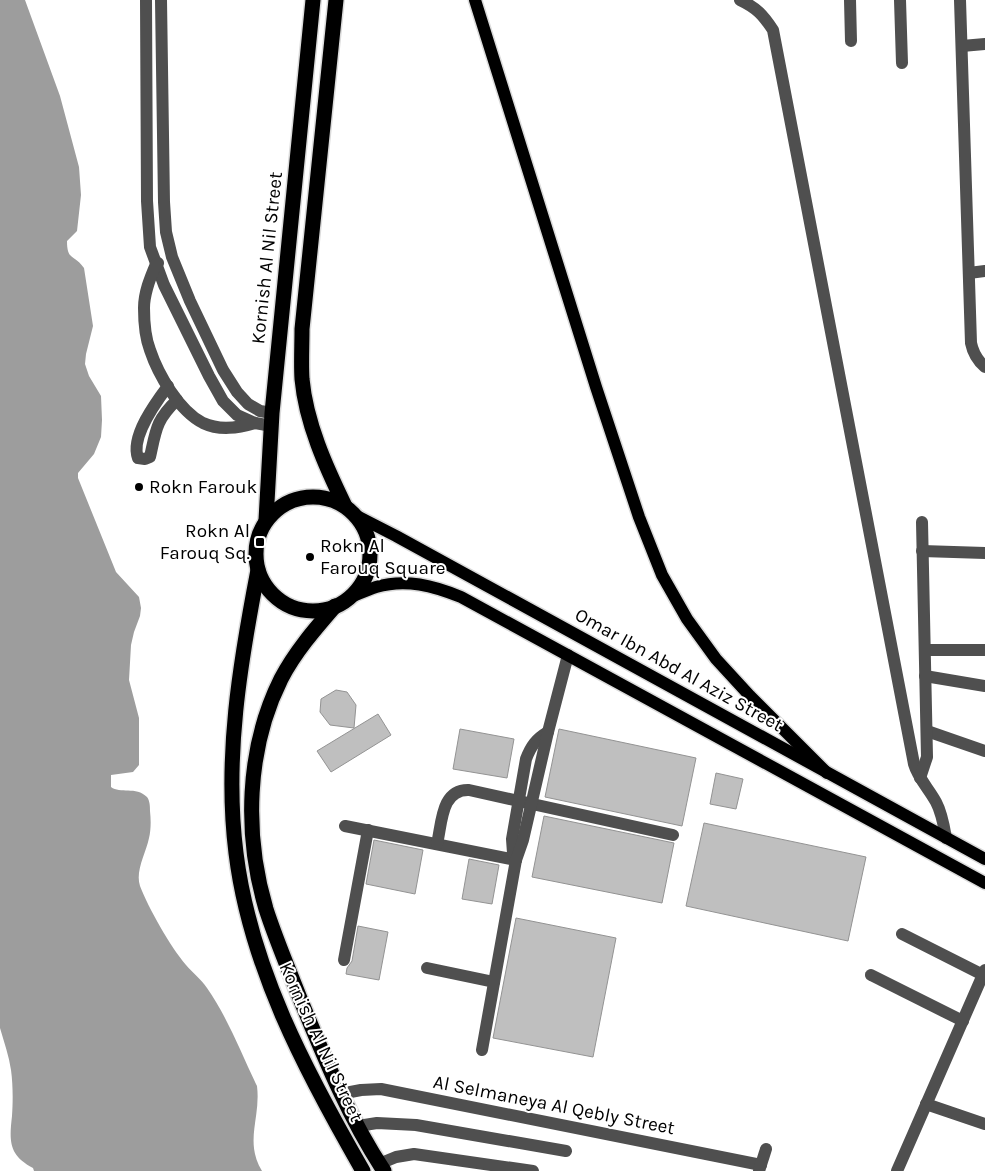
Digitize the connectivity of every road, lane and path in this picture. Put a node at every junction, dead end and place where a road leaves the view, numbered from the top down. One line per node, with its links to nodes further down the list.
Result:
1 (146, 0): 16 (street)
2 (161, 0): 15 (street)
3 (313, 0): 22 (highway, Kornish Al Nil Street)
4 (336, 0): 24 (highway)
5 (475, 0): 40 (main road)
6 (740, 0): 10 (street)
7 (850, 0): 11 (street)
8 (900, 0): 14 (street)
9 (960, 0): 13 (street)
10 (756, 3): 41 (street)
11 (851, 41)
12 (985, 44): 13 (street)
13 (962, 46): 18 (street)
14 (902, 63)
15 (172, 257): 16 (street); 22 (street)
16 (156, 264): 20 (street); 23 (street)
17 (985, 272): 18 (street)
18 (969, 273): 19 (street)
19 (985, 367)
20 (168, 386): 21 (street); 21 (street)
21 (177, 400): 23 (street)
22 (272, 420): 23 (street); 25 (highway, Kornish Al Nil Street)
23 (255, 423)
24 (350, 511): 25 (highway); 30 (highway); 40 (main road, Omar Ibn Abd Al Aziz Street)
25 (266, 520): 29 (highway)
26 (922, 522): 27 (street)
27 (922, 551): 28 (street); 32 (street)
28 (985, 553)
29 (258, 570): 31 (highway); 68 (highway, Kornish Al Nil Street)
30 (350, 597): 31 (highway); 34 (main road)
31 (335, 606): 60 (highway, Kornish Al Nil Street)
32 (925, 650): 33 (street); 35 (street)
33 (985, 650)
34 (568, 656): 38 (street); 51 (main road)
35 (925, 676): 36 (street); 37 (street)
36 (985, 686)
37 (927, 731): 39 (street); 41 (street)
38 (548, 732): 42 (street); 43 (street)
39 (985, 751)
40 (827, 773): 47 (main road, Omar Ibn Abd Al Aziz Street)
41 (920, 778): 47 (street)
42 (519, 801): 43 (street); 48 (street); 50 (street)
43 (532, 804): 46 (street); 50 (street)
44 (345, 826): 45 (street)
45 (368, 830): 48 (street); 53 (street)
46 (673, 835)
47 (946, 838): 49 (main road, Omar Ibn Abd Al Aziz Street)
48 (437, 844): 50 (street)
49 (985, 859)
50 (516, 860): 57 (street)
51 (985, 884)
52 (902, 934): 55 (street)
53 (344, 960)
54 (427, 968): 57 (street)
55 (984, 973): 58 (street)
56 (871, 975): 58 (street)
57 (494, 982): 59 (street)
58 (963, 1021): 61 (street)
59 (482, 1050)
60 (340, 1094): 63 (highway, Kornish Al Nil Street); 67 (street, Al Selmaneya Al Qebly Street)
61 (926, 1104): 62 (street); 70 (street)
62 (985, 1124)
63 (358, 1126): 65 (street); 66 (highway, Kornish Al Nil Street)
64 (766, 1149): 67 (street)
65 (566, 1151)
66 (382, 1167): 69 (street)
67 (760, 1168)
68 (363, 1171)
69 (533, 1171)
70 (897, 1171)

